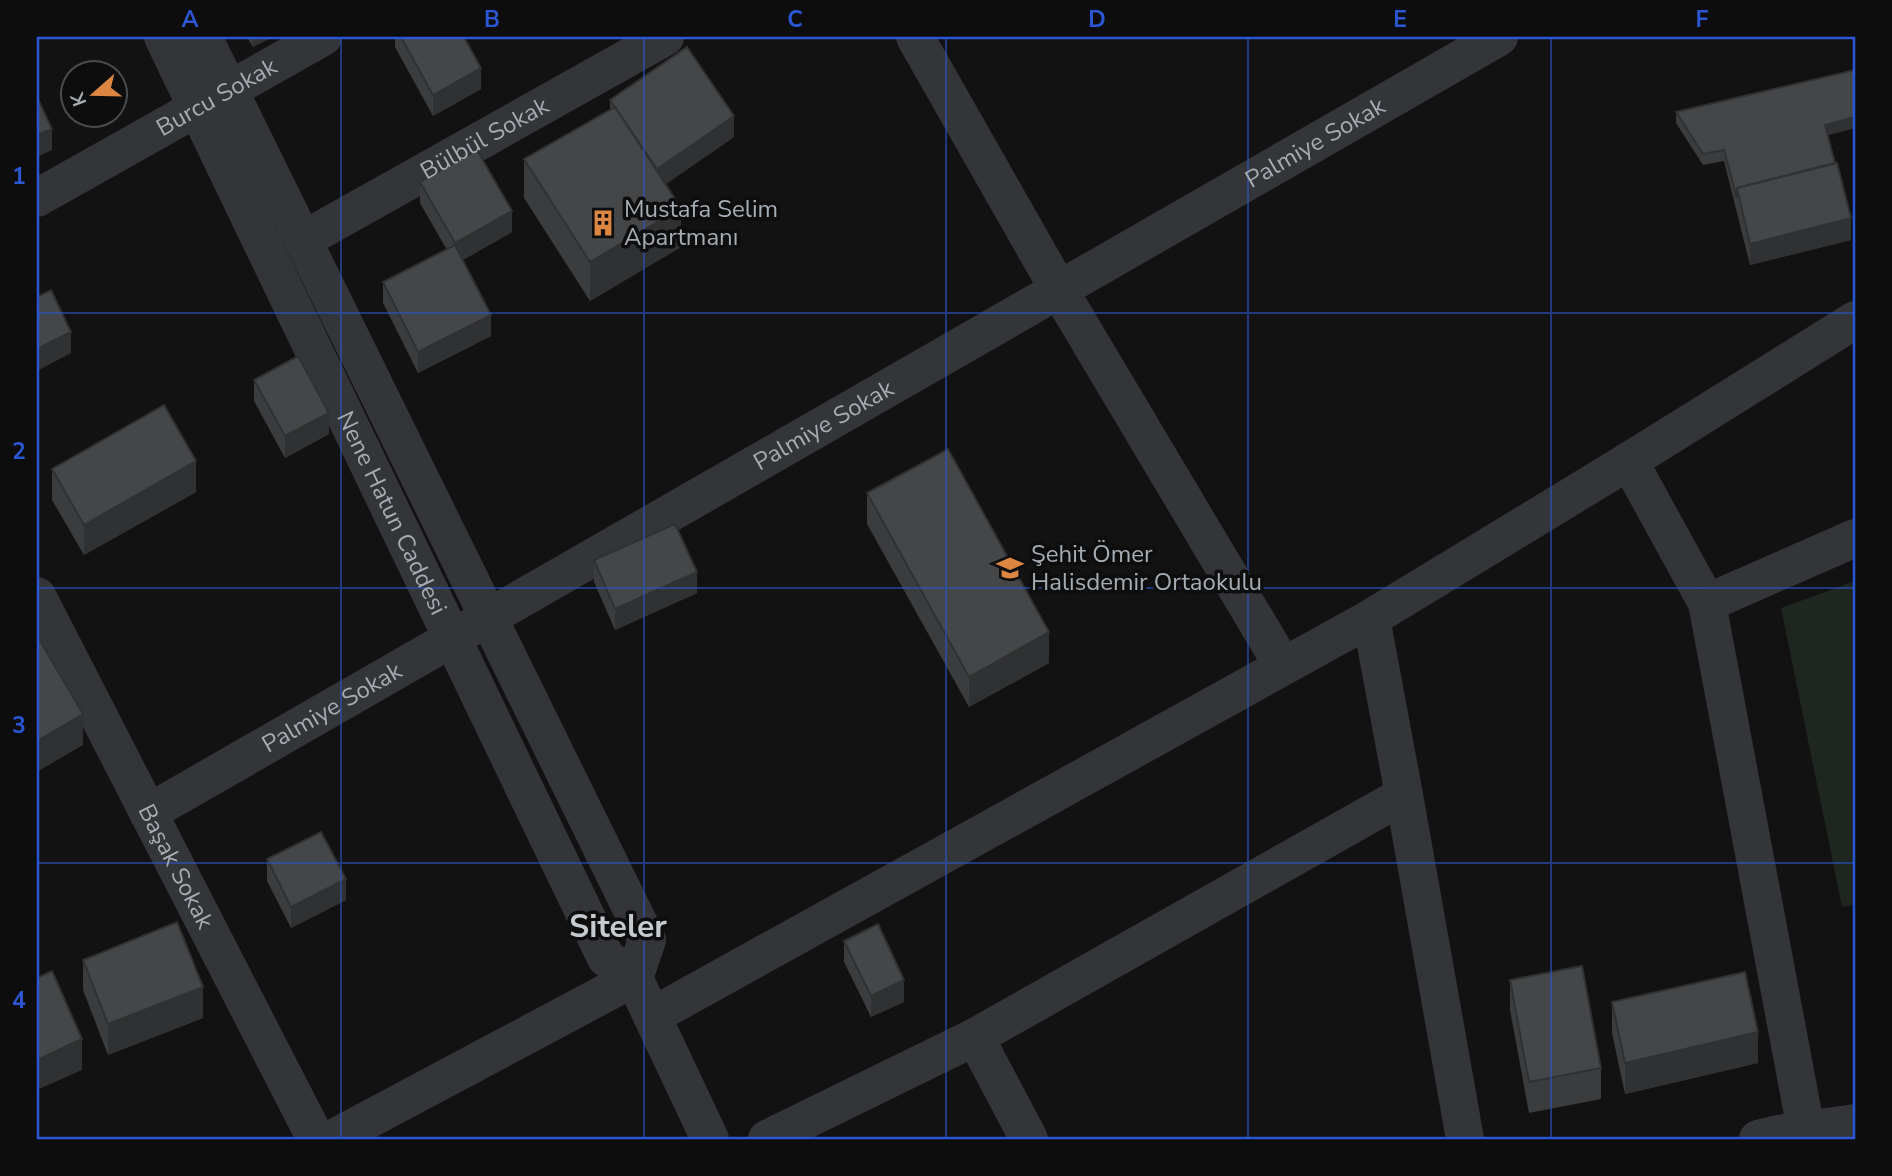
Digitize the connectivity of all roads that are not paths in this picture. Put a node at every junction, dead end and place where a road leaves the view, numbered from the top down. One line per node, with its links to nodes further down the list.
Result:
1 (163, 37): 7 (street, Nene Hatun Caddesi)
2 (203, 37): 7 (street, Nene Hatun Caddesi)
3 (323, 37): 7 (street, Burcu Sokak)
4 (665, 37): 9 (street, Bülbül Sokak)
5 (915, 37): 10 (street)
6 (1499, 37): 10 (street, Palmiye Sokak)
7 (213, 98): 8 (street, Burcu Sokak); 9 (street, Nene Hatun Caddesi); 18 (street, Nene Hatun Caddesi)
8 (37, 198)
9 (303, 240): 17 (street, Nene Hatun Caddesi)
10 (1059, 290): 17 (street, Palmiye Sokak); 19 (street)
11 (1855, 320): 12 (street)
12 (1629, 461): 15 (street); 16 (street)
13 (1855, 538): 15 (street)
14 (37, 596): 21 (street, Başak Sokak)
15 (1707, 603): 26 (street)
16 (1371, 618): 19 (street); 20 (street)
17 (489, 619): 18 (street, Palmiye Sokak); 22 (street, Nene Hatun Caddesi)
18 (453, 639): 21 (street, Palmiye Sokak); 22 (street, Nene Hatun Caddesi)
19 (1283, 666): 23 (street)
20 (1404, 795): 24 (street); 32 (street)
21 (148, 813): 27 (street, Başak Sokak)
22 (634, 978): 23 (street, Nene Hatun Caddesi); 28 (street)
23 (652, 1016): 29 (street, Nene Hatun Caddesi)
24 (975, 1037): 30 (street); 31 (street)
25 (1855, 1123): 26 (street)
26 (1781, 1136)
27 (316, 1139)
28 (332, 1139)
29 (710, 1139)
30 (767, 1139)
31 (1029, 1139)
32 (1465, 1139)

